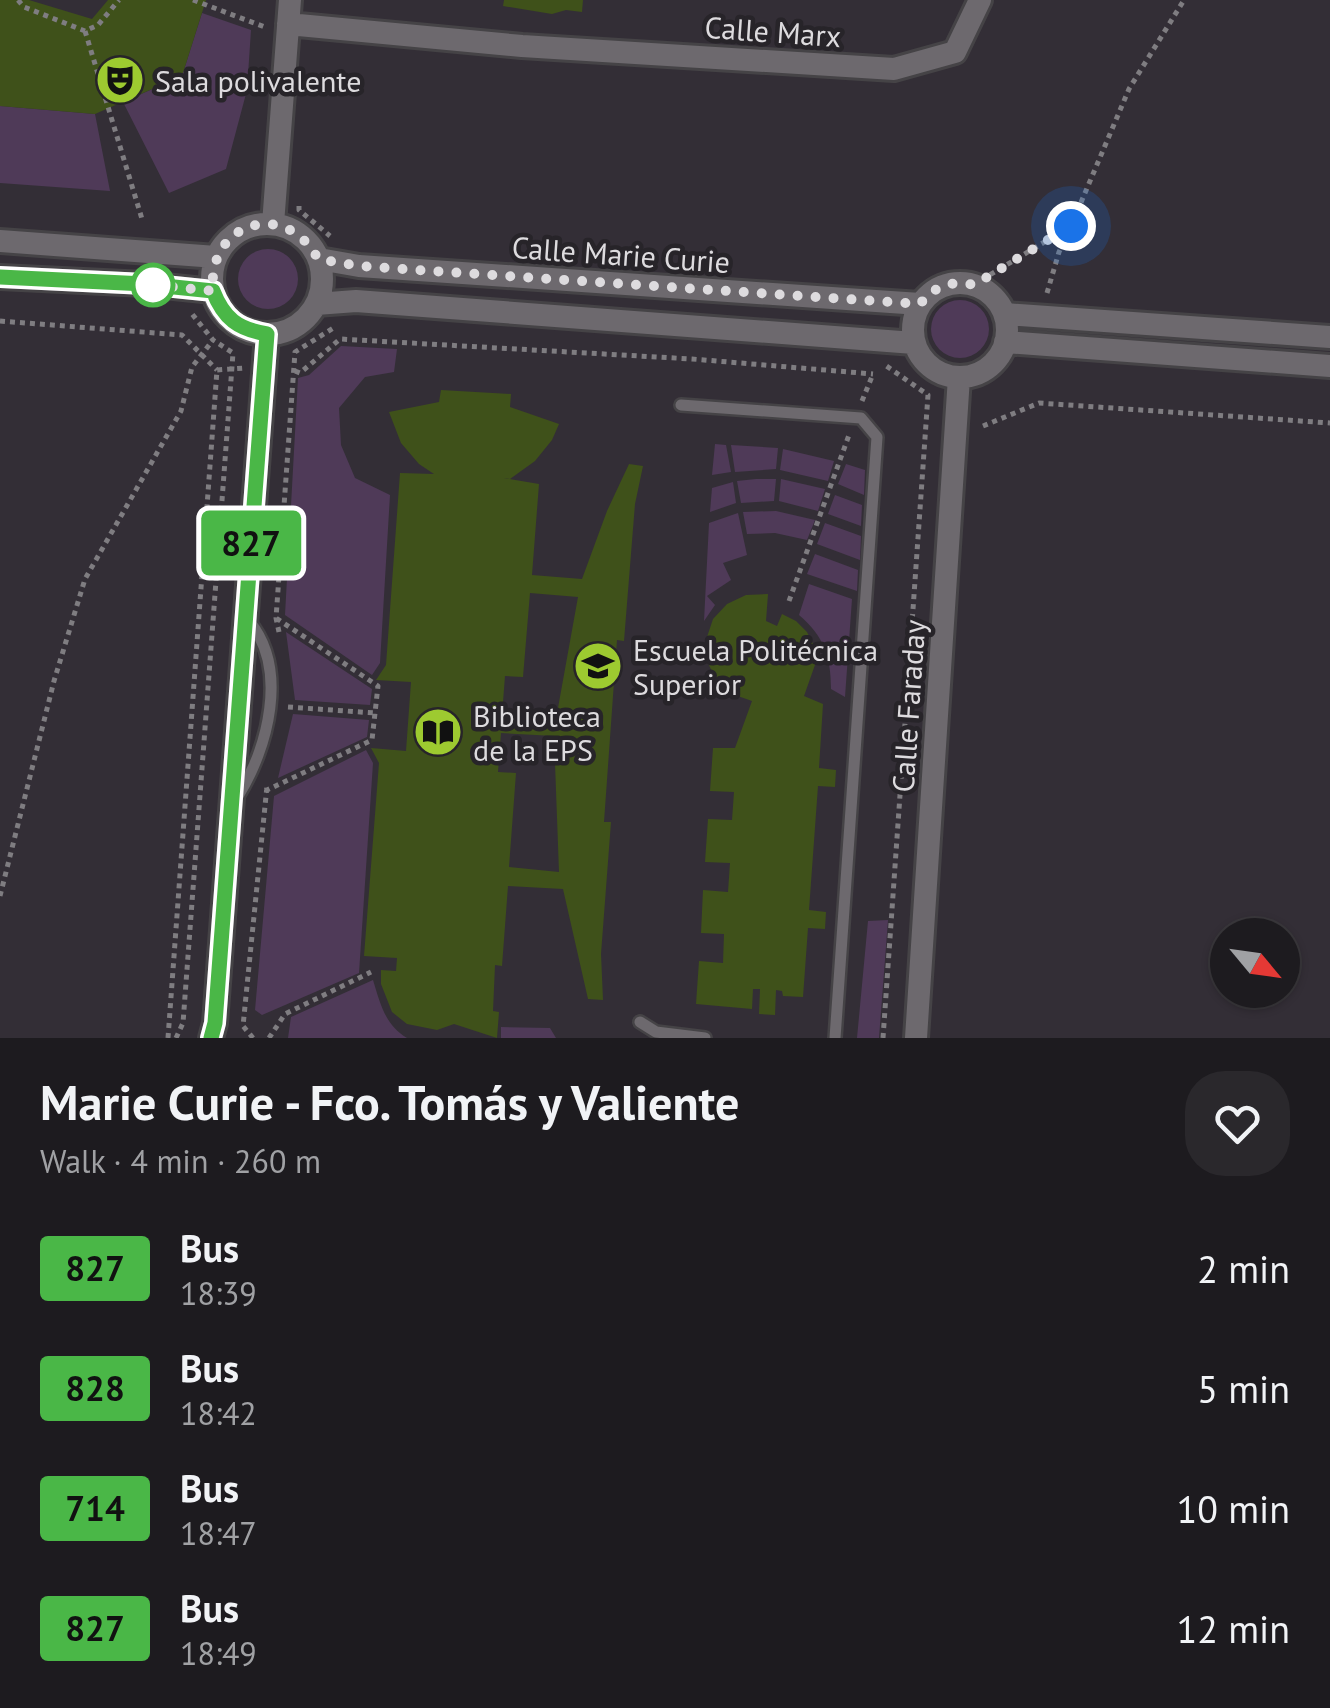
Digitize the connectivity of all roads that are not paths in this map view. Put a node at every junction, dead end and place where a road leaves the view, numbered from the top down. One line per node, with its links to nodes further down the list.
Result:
1 (980, 0): 2 (street, Calle Marx)
2 (281, 17): 3 (street)
3 (273, 224): 5 (street); 6 (street)
4 (0, 241): 5 (street)
5 (216, 257): 8 (street)
6 (318, 259): 9 (street); 10 (street, Calle Marie Curie)
7 (0, 276): 8 (street)
8 (213, 291): 12 (street)
9 (316, 304): 12 (street); 15 (street)
10 (920, 304): 11 (street); 15 (street)
11 (1005, 314): 13 (street); 14 (street)
12 (267, 334): 19 (street)
13 (1330, 337)
14 (1006, 342): 16 (street); 17 (street)
15 (914, 343): 17 (street)
16 (1330, 366)
17 (959, 377): 25 (street, Calle Faraday)
18 (681, 405): 24 (lane)
19 (244, 616): 20 (street); 20 (lane)
20 (230, 808): 22 (street)
21 (640, 1022): 23 (lane)
22 (211, 1038)
23 (704, 1038)
24 (834, 1038)
25 (916, 1038)

